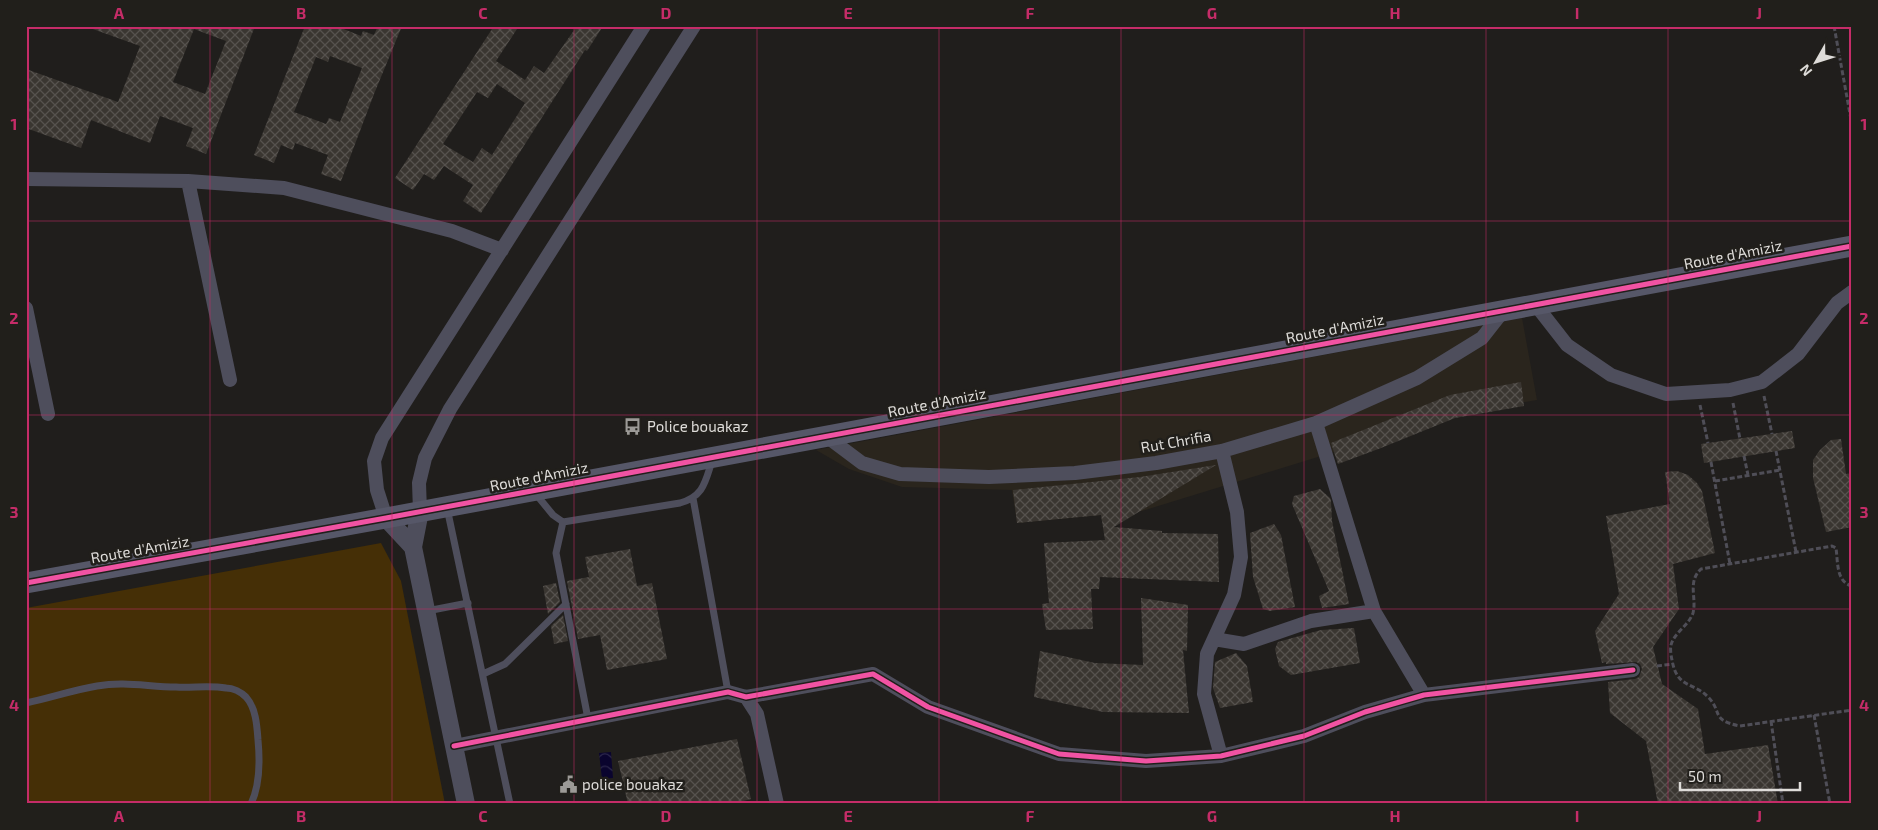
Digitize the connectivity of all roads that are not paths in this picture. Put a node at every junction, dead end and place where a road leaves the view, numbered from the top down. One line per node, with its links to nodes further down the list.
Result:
1 (644, 26): 6 (street)
2 (694, 26): 20 (street)
3 (26, 179): 4 (street)
4 (188, 181): 6 (street); 11 (street)
5 (1852, 246): 8 (main road, Route d'Amiziz)
6 (502, 250): 21 (street)
7 (1852, 292): 8 (street)
8 (1535, 304): 10 (main road, Route d'Amiziz)
9 (26, 308): 12 (street)
10 (1504, 310): 13 (street, Rut Chrifia); 14 (main road, Route d'Amiziz)
11 (230, 380)
12 (48, 414)
13 (1316, 423): 15 (street, Rut Chrifia); 28 (street)
14 (826, 436): 15 (street, Rut Chrifia); 16 (main road, Route d'Amiziz)
15 (1222, 451): 29 (street)
16 (713, 457): 17 (main road, Route d'Amiziz); 18 (lane)
17 (534, 490): 19 (main road, Route d'Amiziz); 22 (lane)
18 (693, 498): 22 (lane); 32 (lane)
19 (447, 506): 20 (main road, Route d'Amiziz); 25 (lane)
20 (420, 511): 21 (main road, Route d'Amiziz); 23 (street)
21 (386, 518): 23 (street); 24 (main road, Route d'Amiziz)
22 (563, 522): 26 (lane)
23 (413, 547): 27 (street)
24 (26, 583)
25 (468, 603): 27 (lane); 31 (lane)
26 (566, 604): 31 (lane); 36 (lane)
27 (426, 611): 38 (street)
28 (1374, 611): 29 (street); 33 (street)
29 (1214, 639): 39 (street)
30 (1633, 670): 33 (street)
31 (483, 674): 37 (lane)
32 (728, 692): 34 (street); 36 (street)
33 (1424, 695): 39 (street)
34 (746, 697): 39 (street); 43 (street)
35 (26, 703): 40 (lane)
36 (588, 719): 37 (street)
37 (496, 738): 38 (street); 42 (lane)
38 (454, 746): 41 (street)
39 (1221, 756)
40 (251, 804)
41 (466, 804)
42 (510, 804)
43 (777, 804)

